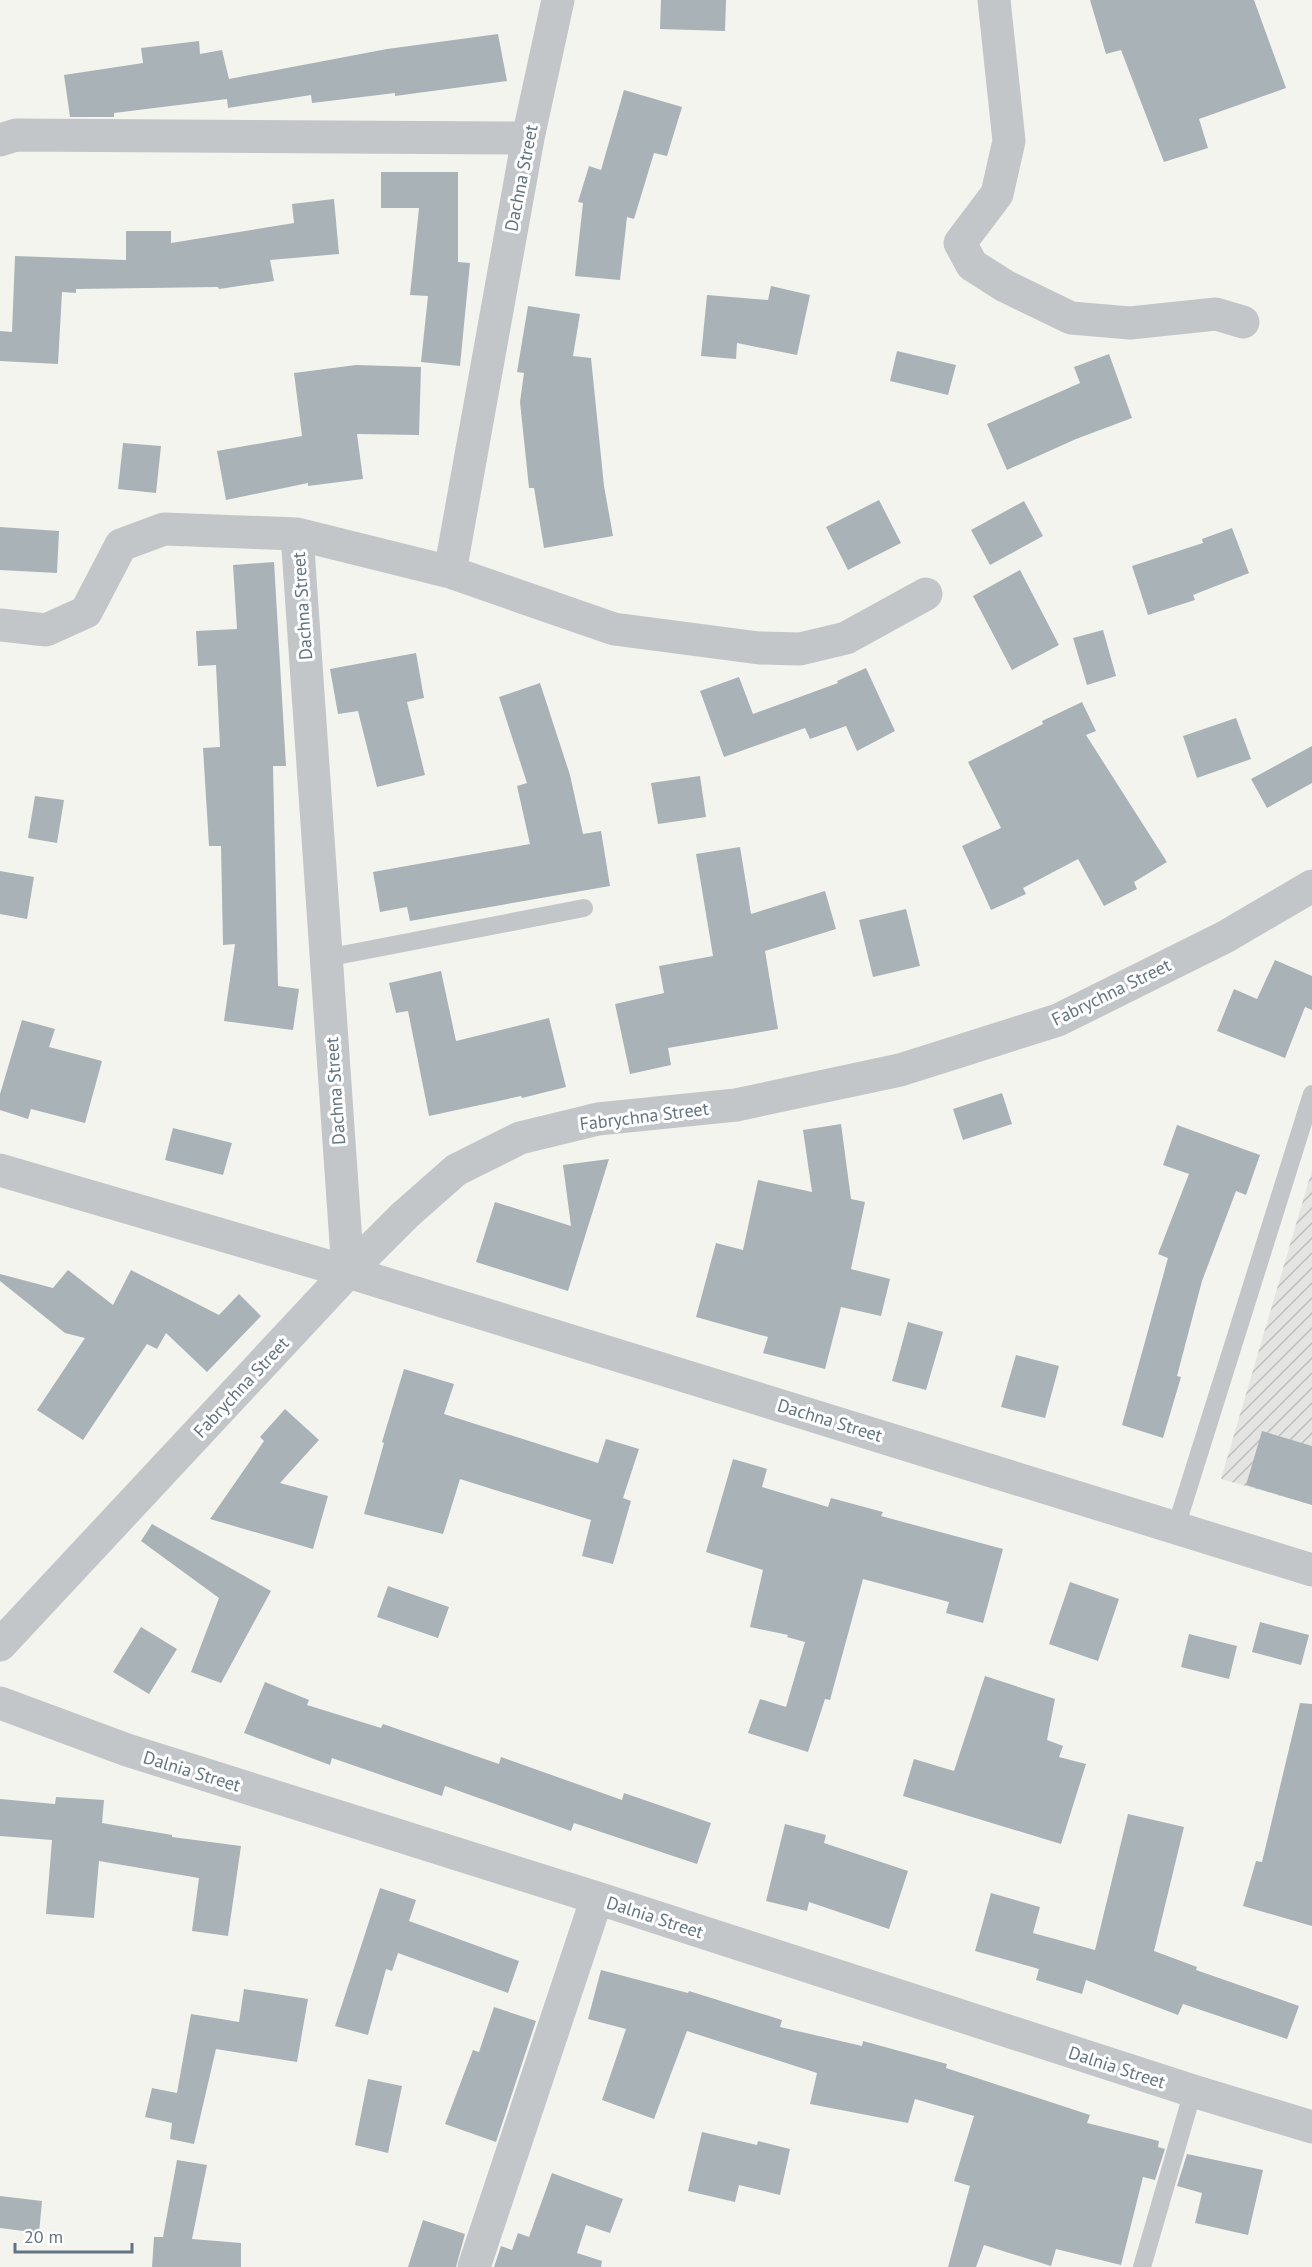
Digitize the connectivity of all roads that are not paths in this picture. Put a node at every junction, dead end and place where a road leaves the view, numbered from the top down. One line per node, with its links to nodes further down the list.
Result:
1 (558, 0): 3 (street, Dachna Street)
2 (994, 0): 5 (street)
3 (528, 138): 4 (street); 7 (street, Dachna Street)
4 (0, 140)
5 (1243, 322)
6 (297, 534): 7 (street, Dachna Street); 9 (street); 12 (street, Dachna Street)
7 (450, 572): 8 (street)
8 (926, 594)
9 (0, 625)
10 (1312, 886): 15 (street, Fabrychna Street)
11 (584, 908): 12 (lane)
12 (326, 958): 15 (street, Dachna Street)
13 (1312, 1094): 16 (lane)
14 (0, 1170): 15 (street, Dachna Street)
15 (348, 1272): 16 (street, Dachna Street); 18 (street, Fabrychna Street)
16 (1176, 1527): 17 (street, Dachna Street)
17 (1312, 1570)
18 (0, 1645)
19 (0, 1703): 20 (street, Dalnia Street)
20 (597, 1898): 21 (street, Dalnia Street); 23 (street)
21 (1192, 2091): 22 (street, Dalnia Street); 24 (lane)
22 (1312, 2127)
23 (474, 2267)
24 (1142, 2267)

